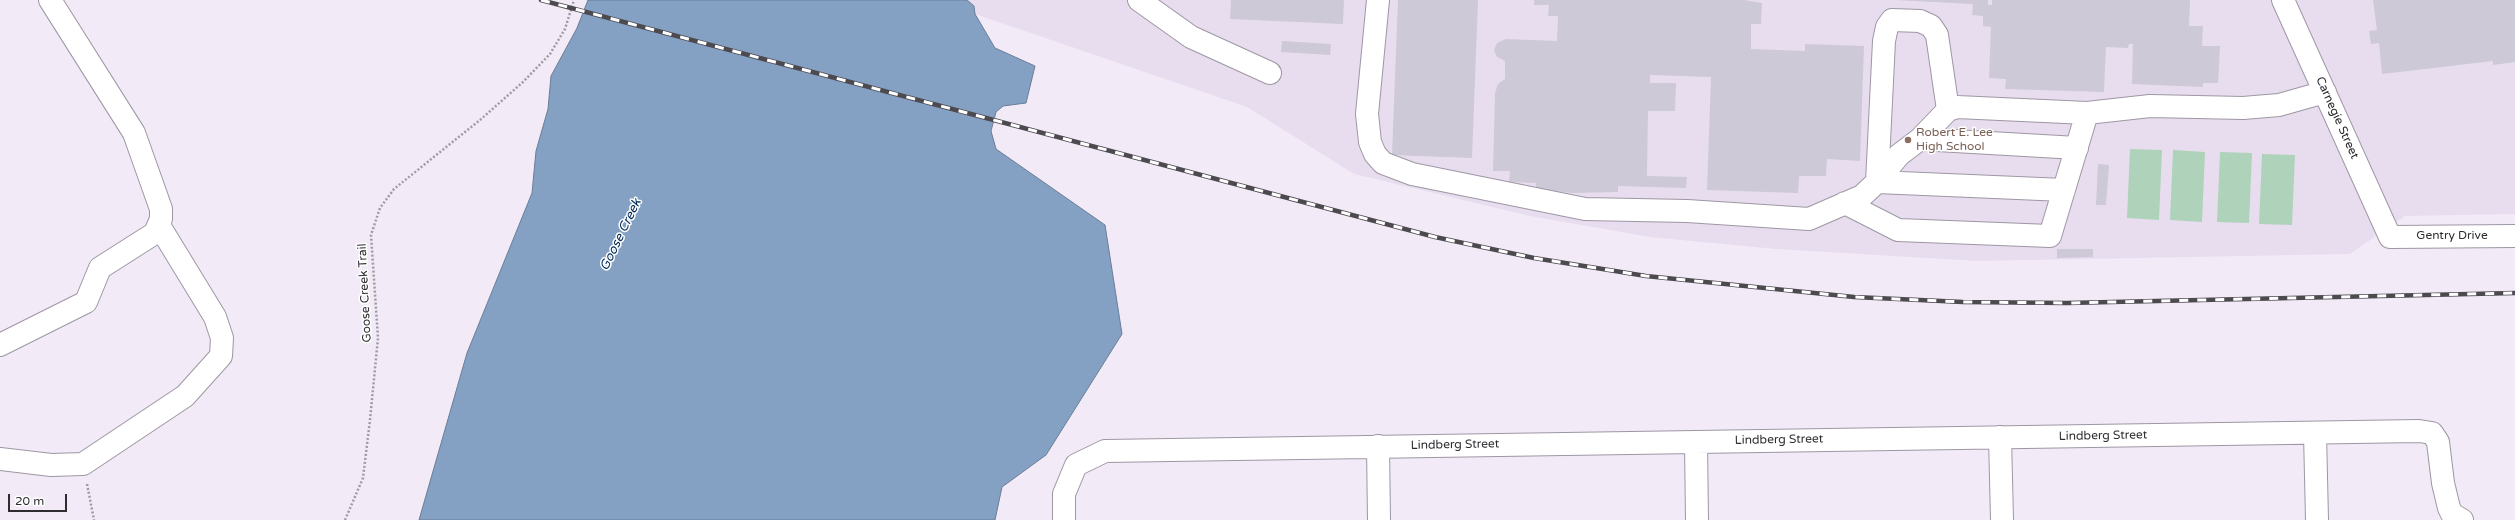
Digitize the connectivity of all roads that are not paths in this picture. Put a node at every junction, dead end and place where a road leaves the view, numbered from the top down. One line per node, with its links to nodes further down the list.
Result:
1 (50, 0): 14 (street)
2 (1139, 0): 5 (street)
3 (1378, 0): 13 (street)
4 (2283, 0): 6 (street, Carnegie Street)
5 (1270, 73)
6 (2325, 92): 8 (street); 16 (street, Carnegie Street)
7 (1948, 110): 8 (street); 9 (street); 11 (street)
8 (2087, 113): 10 (street)
9 (1920, 139): 10 (street); 11 (street)
10 (2077, 148): 12 (street)
11 (1877, 182): 12 (street); 13 (street)
12 (2064, 190): 13 (street)
13 (1845, 204)
14 (160, 227): 17 (street); 22 (street)
15 (2515, 236): 16 (street, Gentry Drive)
16 (2390, 237)
17 (0, 345)
18 (2315, 433): 19 (street, Lindberg Street); 27 (street); 28 (street, Lindberg Street)
19 (2000, 437): 20 (street, Lindberg Street); 26 (street)
20 (1696, 442): 21 (street, Lindberg Street); 25 (street)
21 (1378, 446): 23 (street, Lindberg Street); 24 (street)
22 (0, 459)
23 (1064, 520)
24 (1379, 520)
25 (1697, 520)
26 (2002, 520)
27 (2317, 520)
28 (2462, 520)

